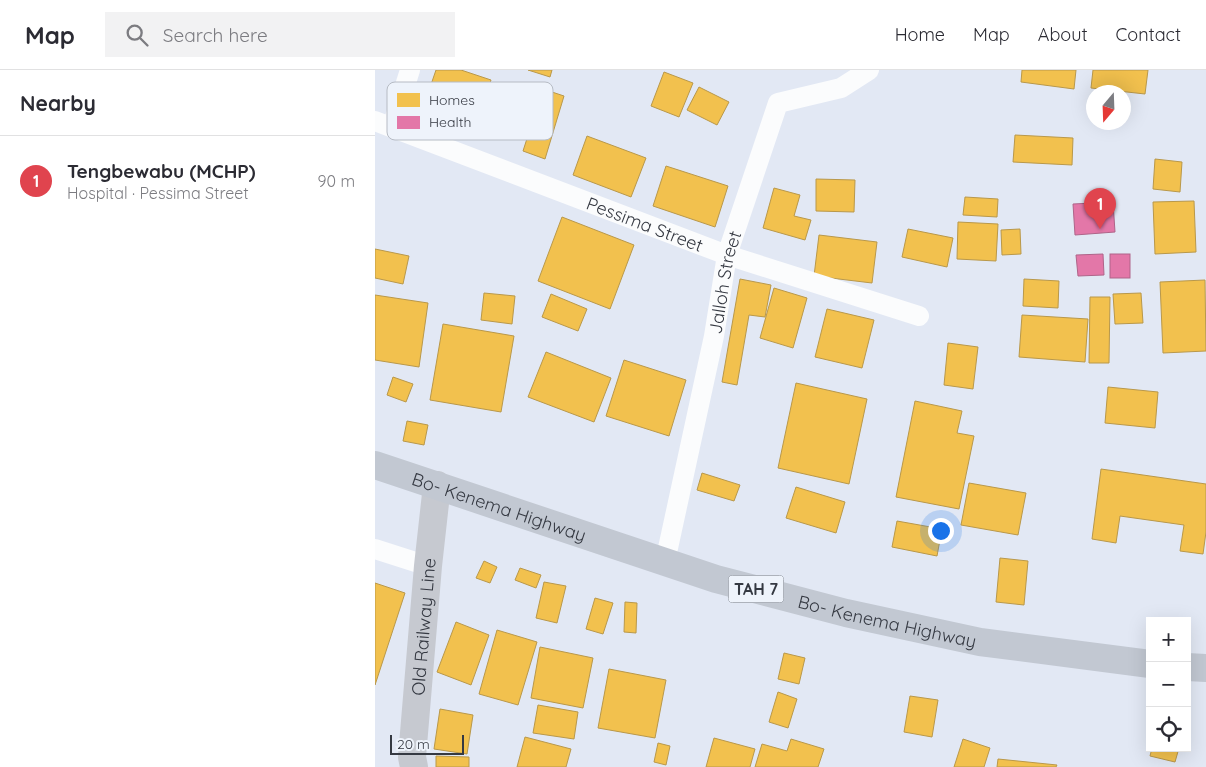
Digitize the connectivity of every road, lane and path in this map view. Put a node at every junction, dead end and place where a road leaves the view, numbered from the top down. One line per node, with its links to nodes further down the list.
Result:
1 (411, 70): 3 (street)
2 (869, 70): 5 (street, Jalloh Street)
3 (405, 82)
4 (426, 140): 5 (street, Pessima Street)
5 (727, 256): 6 (street, Pessima Street); 10 (street, Jalloh Street)
6 (919, 316)
7 (375, 465): 8 (highway, Bo- Kenema Highway / TAH 7)
8 (437, 485): 10 (highway, Bo- Kenema Highway / TAH 7); 11 (street, Old Railway Line)
9 (375, 549): 11 (street)
10 (665, 562): 12 (highway, Bo- Kenema Highway / TAH 7)
11 (428, 566): 15 (street, Old Railway Line)
12 (1146, 663)
13 (1191, 666): 14 (highway)
14 (1206, 668)
15 (414, 767)

